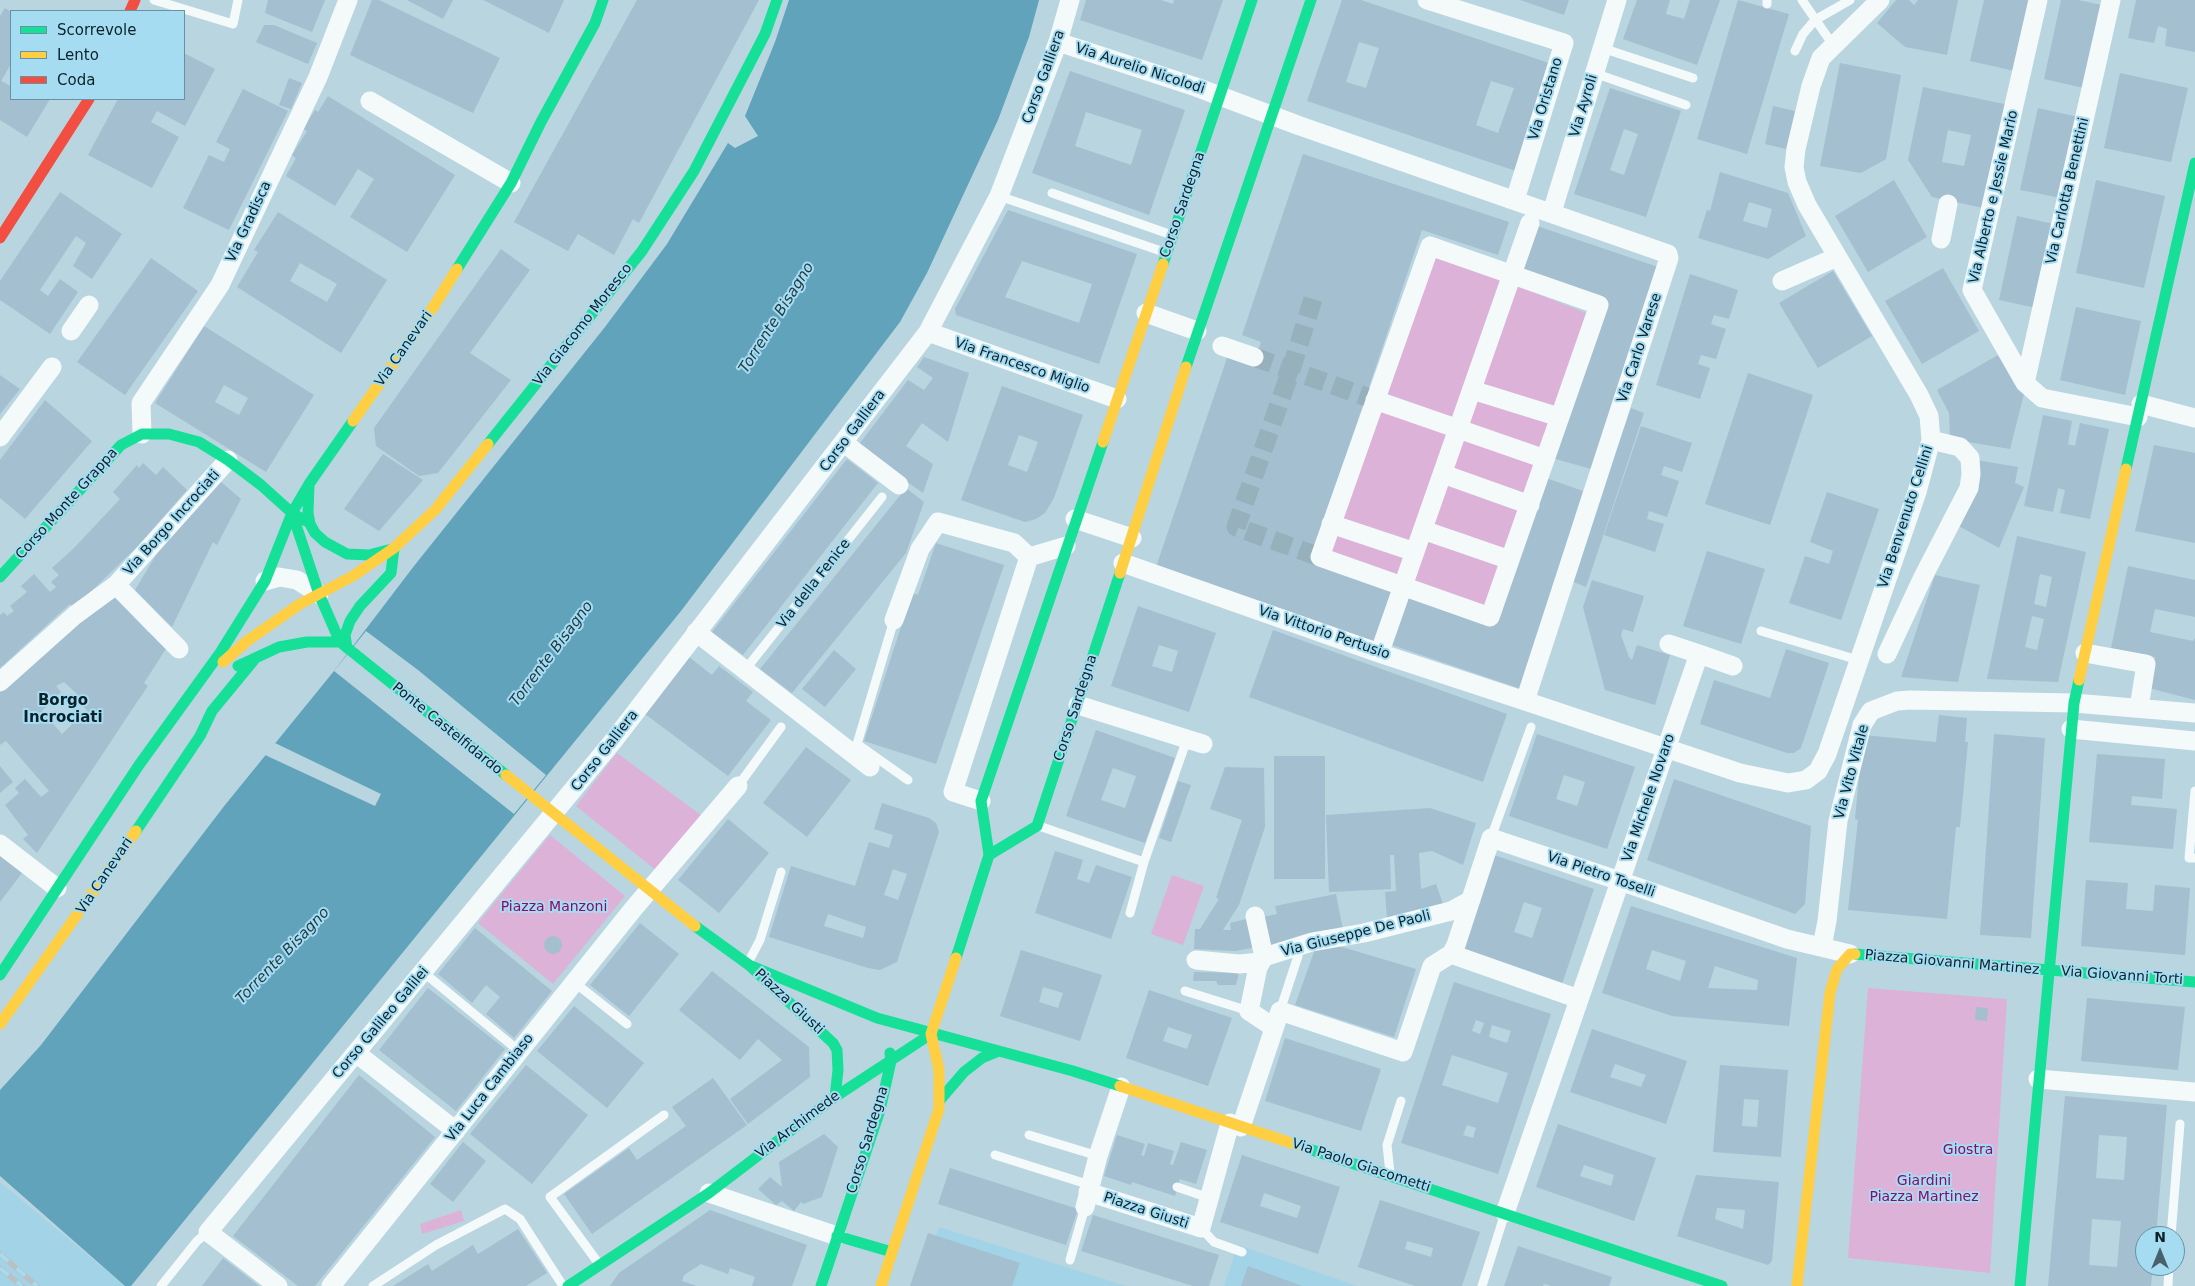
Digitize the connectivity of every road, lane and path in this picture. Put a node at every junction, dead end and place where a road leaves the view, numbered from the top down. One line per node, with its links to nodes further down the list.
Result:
1 (154, 0): 2 (lane)
2 (238, 0)
3 (348, 0): 62 (street, Via Gradisca)
4 (603, 0): 19 (street, Via Canevari)
5 (610, 0): 19 (street, Via Canevari)
6 (777, 0): 80 (street, Via Giacomo Moresco)
7 (1070, 0): 20 (street, Corso Galliera)
8 (1252, 0): 26 (street, Corso Sardegna)
9 (1311, 0): 30 (street, Corso Sardegna)
10 (1427, 0): 17 (street, Via Oristano)
11 (1617, 0): 22 (street, Via Ayroli)
12 (1802, 0): 18 (lane)
13 (1850, 0): 18 (lane)
14 (1880, 0): 21 (street, Via Benvenuto Cellini)
15 (2038, 0): 54 (street, Via Alberto e Jessie Mario)
16 (2111, 0): 54 (street, Via Carlotta Benettini)
17 (1463, 6): 35 (street, Via Oristano)
18 (1815, 20): 21 (lane); 23 (lane)
19 (595, 23): 32 (street, Via Canevari)
20 (1058, 42): 26 (street, Via Aurelio Nicolodi); 34 (street, Corso Galliera)
21 (1833, 45): 43 (street, Via Benvenuto Cellini)
22 (1602, 48): 24 (street, Via Ayroli); 25 (lane)
23 (1795, 51)
24 (1594, 74): 29 (lane); 37 (street, Via Ayroli)
25 (1693, 78)
26 (1221, 96): 30 (street); 39 (street, Corso Sardegna)
27 (88, 100): 40 (street)
28 (370, 101): 32 (street)
29 (1686, 105)
30 (1270, 116): 35 (street, Via Carlo Varese); 49 (street, Corso Sardegna)
31 (2195, 163): 58 (street)
32 (512, 183): 69 (street, Via Canevari)
33 (1052, 192): 39 (lane)
34 (999, 196): 42 (lane); 50 (street, Corso Galliera)
35 (1515, 200): 37 (street, Via Carlo Varese)
36 (1948, 204): 41 (street)
37 (1552, 212): 106 (street, Via Carlo Varese)
38 (1530, 223): 44 (street)
39 (1173, 236): 42 (street, Corso Sardegna)
40 (0, 238)
41 (1941, 239)
42 (1167, 252): 47 (street, Corso Sardegna)
43 (1838, 257): 45 (street); 64 (street, Via Benvenuto Cellini)
44 (1512, 273): 55 (street); 57 (street); 59 (street)
45 (1782, 281)
46 (90, 305): 48 (street)
47 (1146, 313): 49 (street); 56 (street, Corso Sardegna)
48 (71, 331)
49 (1198, 331): 78 (street, Corso Sardegna)
50 (928, 332): 56 (street, Via Francesco Miglio); 65 (street, Corso Galliera)
51 (1222, 346): 52 (street)
52 (1254, 357)
53 (52, 367): 63 (street)
54 (2025, 382): 58 (street, Via Alberto e Jessie Mario)
55 (1472, 390): 59 (street); 61 (street)
56 (1117, 399): 74 (street, Corso Sardegna)
57 (1375, 400): 61 (street); 76 (street)
58 (2140, 410): 60 (street, Via Alberto e Jessie Mario); 97 (street)
59 (1559, 417): 66 (street)
60 (2195, 418)
61 (1458, 429): 66 (street); 68 (street)
62 (142, 434): 67 (street, Corso Monte Grappa); 85 (street, Corso Monte Grappa)
63 (0, 437)
64 (1932, 440): 99 (street); 101 (street, Via Benvenuto Cellini)
65 (844, 443): 70 (street); 92 (street, Corso Galliera)
66 (1545, 459): 72 (street)
67 (228, 460): 73 (street, Corso Monte Grappa); 87 (street, Via Borgo Incrociati)
68 (1443, 474): 72 (street); 77 (street)
69 (309, 484): 73 (street, Via Canevari); 75 (street)
70 (899, 485)
71 (882, 497): 103 (lane, Via della Fenice)
72 (1530, 505): 83 (street)
73 (292, 513): 75 (street, Corso Monte Grappa); 86 (street, Via Canevari); 89 (street)
74 (1075, 519): 78 (street); 79 (street, Corso Sardegna)
75 (310, 524): 80 (street, Corso Monte Grappa)
76 (1331, 524): 81 (street); 88 (street)
77 (1423, 530): 81 (street); 83 (street)
78 (1132, 538): 84 (street, Corso Sardegna)
79 (1066, 546): 82 (street); 122 (street, Corso Sardegna)
80 (394, 548): 89 (street, Via Giacomo Moresco); 95 (street)
81 (1415, 552): 88 (street)
82 (1029, 556): 90 (street); 122 (street)
83 (1510, 560): 88 (street)
84 (1123, 563): 106 (street, Via Vittorio Pertusio); 108 (street, Corso Sardegna)
85 (0, 577)
86 (264, 581): 89 (street); 105 (street, Via Canevari)
87 (116, 585): 96 (street, Via Borgo Incrociati); 104 (street, Via Borgo Incrociati)
88 (1402, 586): 93 (street)
89 (319, 594): 95 (street); 105 (street, Via Canevari)
90 (894, 620): 119 (lane)
91 (1762, 631): 101 (lane)
92 (696, 632): 103 (street); 123 (street, Corso Galliera)
93 (1383, 643)
94 (1669, 644): 98 (street)
95 (344, 645): 100 (street, Via Canevari); 123 (street, Ponte Castelfidardo)
96 (179, 649)
97 (2086, 653): 107 (street); 109 (street)
98 (1699, 654): 102 (street); 117 (street, Via Michele Novaro)
99 (1887, 654)
100 (254, 660): 105 (street, Via Canevari); 111 (street, Via Canevari)
101 (1858, 660): 117 (street, Via Benvenuto Cellini)
102 (1733, 666)
103 (745, 670): 118 (street)
104 (0, 682)
105 (199, 683): 111 (street); 132 (street, Via Canevari)
106 (1525, 701): 117 (street)
107 (2074, 703): 109 (street, Via Vito Vitale); 114 (street); 137 (street, Via Vito Vitale)
108 (1078, 705): 116 (street); 124 (street, Corso Sardegna)
109 (2139, 708): 110 (street, Via Vito Vitale)
110 (2195, 713)
111 (204, 724): 154 (street, Via Canevari)
112 (781, 727): 120 (lane)
113 (1530, 727): 125 (lane)
114 (2071, 729): 115 (street); 144 (street)
115 (2195, 741)
116 (1195, 742): 129 (lane)
117 (1666, 748): 131 (street, Via Michele Novaro)
118 (870, 767)
119 (908, 780)
120 (738, 786): 133 (street)
121 (2195, 791): 128 (lane)
122 (981, 801): 127 (street, Corso Sardegna)
123 (554, 815): 133 (street); 145 (street, Corso Galileo Galilei)
124 (1037, 826): 127 (street); 129 (lane)
125 (1491, 838): 131 (street, Via Pietro Toselli); 134 (street)
126 (0, 844): 132 (street)
127 (989, 855): 156 (street, Corso Sardegna)
128 (2192, 858)
129 (1144, 862): 135 (lane)
130 (781, 872): 143 (lane, Piazza Giusti)
131 (1620, 880): 137 (street, Via Pietro Toselli); 150 (street, Via Michele Novaro)
132 (57, 888): 146 (street, Via Canevari)
133 (650, 890): 143 (street, Piazza Giusti); 147 (street, Via Luca Cambiaso)
134 (1471, 900): 138 (street); 142 (street, Via Giuseppe De Paoli)
135 (1130, 913)
136 (1255, 916): 142 (street)
137 (1822, 948): 139 (street, Via Pietro Toselli)
138 (1451, 954): 150 (street); 153 (street)
139 (1850, 954): 144 (street, Piazza Giovanni Martinez); 198 (street, Piazza Giovanni Martinez)
140 (1298, 956): 153 (lane, Via Giuseppe De Paoli)
141 (1196, 960): 142 (street, Via Giuseppe De Paoli)
142 (1262, 960): 151 (street)
143 (748, 964): 152 (street, Piazza Giusti); 164 (street, Piazza Giusti)
144 (2048, 971): 148 (street, Via Giovanni Torti); 161 (street, Piazza Giovanni Martinez)
145 (423, 972): 157 (lane); 159 (street, Corso Galileo Galilei)
146 (0, 974)
147 (574, 982): 155 (lane); 157 (street, Via Luca Cambiaso)
148 (2195, 982)
149 (1185, 991): 151 (lane)
150 (1579, 999): 179 (street, Via Michele Novaro)
151 (1249, 1011): 153 (street)
152 (877, 1018): 156 (street, Piazza Giusti); 160 (street)
153 (1276, 1019): 169 (street, Via Giuseppe De Paoli)
154 (0, 1024)
155 (626, 1024)
156 (931, 1034): 158 (street, Piazza Giusti); 160 (street); 165 (street)
157 (519, 1051): 170 (street, Via Luca Cambiaso)
158 (999, 1051): 162 (street, Via Paolo Giacometti); 165 (street)
159 (356, 1053): 170 (street); 182 (street, Corso Galileo Galilei)
160 (891, 1061): 164 (street, Via Archimede); 183 (street, Corso Sardegna)
161 (2038, 1079): 163 (street); 199 (street, Piazza Giovanni Martinez)
162 (1122, 1087): 169 (street, Via Paolo Giacometti); 173 (street)
163 (2195, 1092)
164 (835, 1097): 176 (street, Via Archimede)
165 (940, 1100): 184 (street)
166 (1402, 1101): 174 (lane)
167 (664, 1115): 187 (lane)
168 (2180, 1124): 180 (lane)
169 (1236, 1125): 174 (street, Via Paolo Giacometti); 178 (street, Piazza Giusti)
170 (456, 1131): 190 (street, Via Luca Cambiaso)
171 (1029, 1135): 173 (lane)
172 (995, 1155): 177 (lane)
173 (1098, 1156): 177 (street)
174 (1390, 1176): 179 (street, Via Paolo Giacometti)
175 (1177, 1188): 178 (lane)
176 (709, 1193): 183 (street); 187 (street, Via Archimede)
177 (1088, 1195): 181 (street, Piazza Giusti); 186 (lane)
178 (1209, 1198): 181 (street, Piazza Giusti)
179 (1505, 1213): 196 (lane); 197 (street, Via Paolo Giacometti)
180 (2172, 1226)
181 (1200, 1228): 185 (lane)
182 (208, 1232): 188 (lane); 189 (street)
183 (837, 1236): 184 (street); 194 (street, Corso Sardegna)
184 (892, 1252): 195 (street)
185 (1242, 1252)
186 (1070, 1260)
187 (600, 1264): 193 (street, Via Archimede)
188 (161, 1286)
189 (278, 1286)
190 (330, 1286)
191 (373, 1286): 192 (lane)
192 (563, 1286)
193 (568, 1286)
194 (821, 1286)
195 (881, 1286)
196 (1482, 1286)
197 (1722, 1286)
198 (1797, 1286)
199 (2020, 1286)

